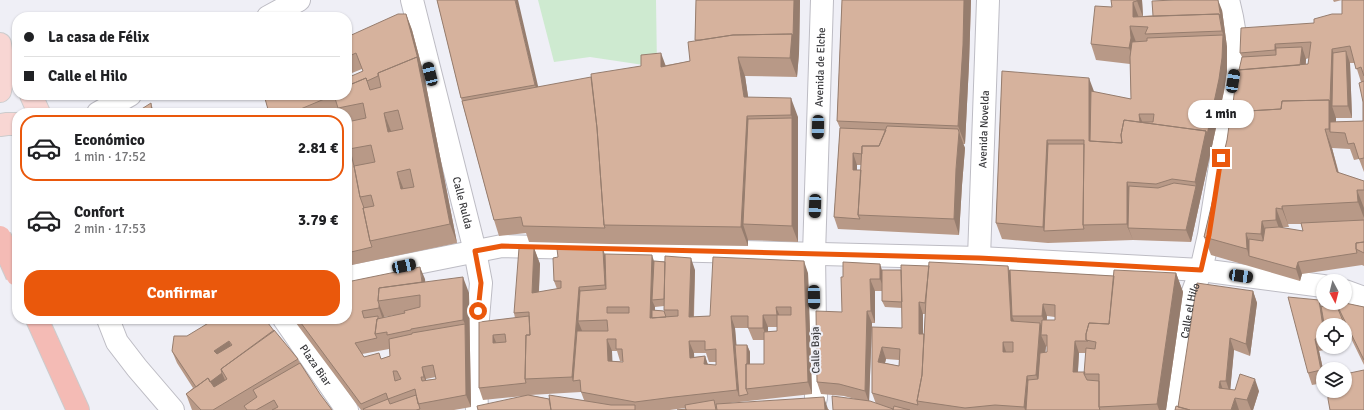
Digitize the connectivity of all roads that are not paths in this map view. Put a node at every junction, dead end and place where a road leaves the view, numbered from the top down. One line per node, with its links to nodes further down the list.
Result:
1 (299, 0): 6 (street)
2 (412, 0): 16 (street, Calle Rulda)
3 (822, 0): 17 (street, Avenida de Elche)
4 (988, 0): 18 (street, Avenida Novelda)
5 (1228, 0): 21 (street, Calle el Hilo)
6 (277, 12)
7 (0, 30): 9 (main road)
8 (0, 44): 10 (main road)
9 (12, 54)
10 (0, 91)
11 (121, 100): 12 (street)
12 (107, 108)
13 (12, 124): 14 (main road)
14 (0, 126)
15 (0, 237): 19 (highway, bridge)
16 (475, 251): 17 (street); 23 (street); 35 (street, Calle Rulda)
17 (814, 254): 18 (street); 30 (street, Calle Baja)
18 (979, 258): 21 (street)
19 (12, 264)
20 (0, 270): 22 (main road)
21 (1201, 270): 24 (street); 36 (street, Calle el Hilo)
22 (12, 271)
23 (352, 276)
24 (1316, 285)
25 (1352, 294): 26 (street)
26 (1364, 298)
27 (39, 324): 32 (highway)
28 (110, 324): 33 (street)
29 (287, 324): 34 (street, Plaza Biar)
30 (794, 403)
31 (499, 408): 35 (street)
32 (78, 410)
33 (173, 410)
34 (347, 410)
35 (475, 410)
36 (1172, 410)

